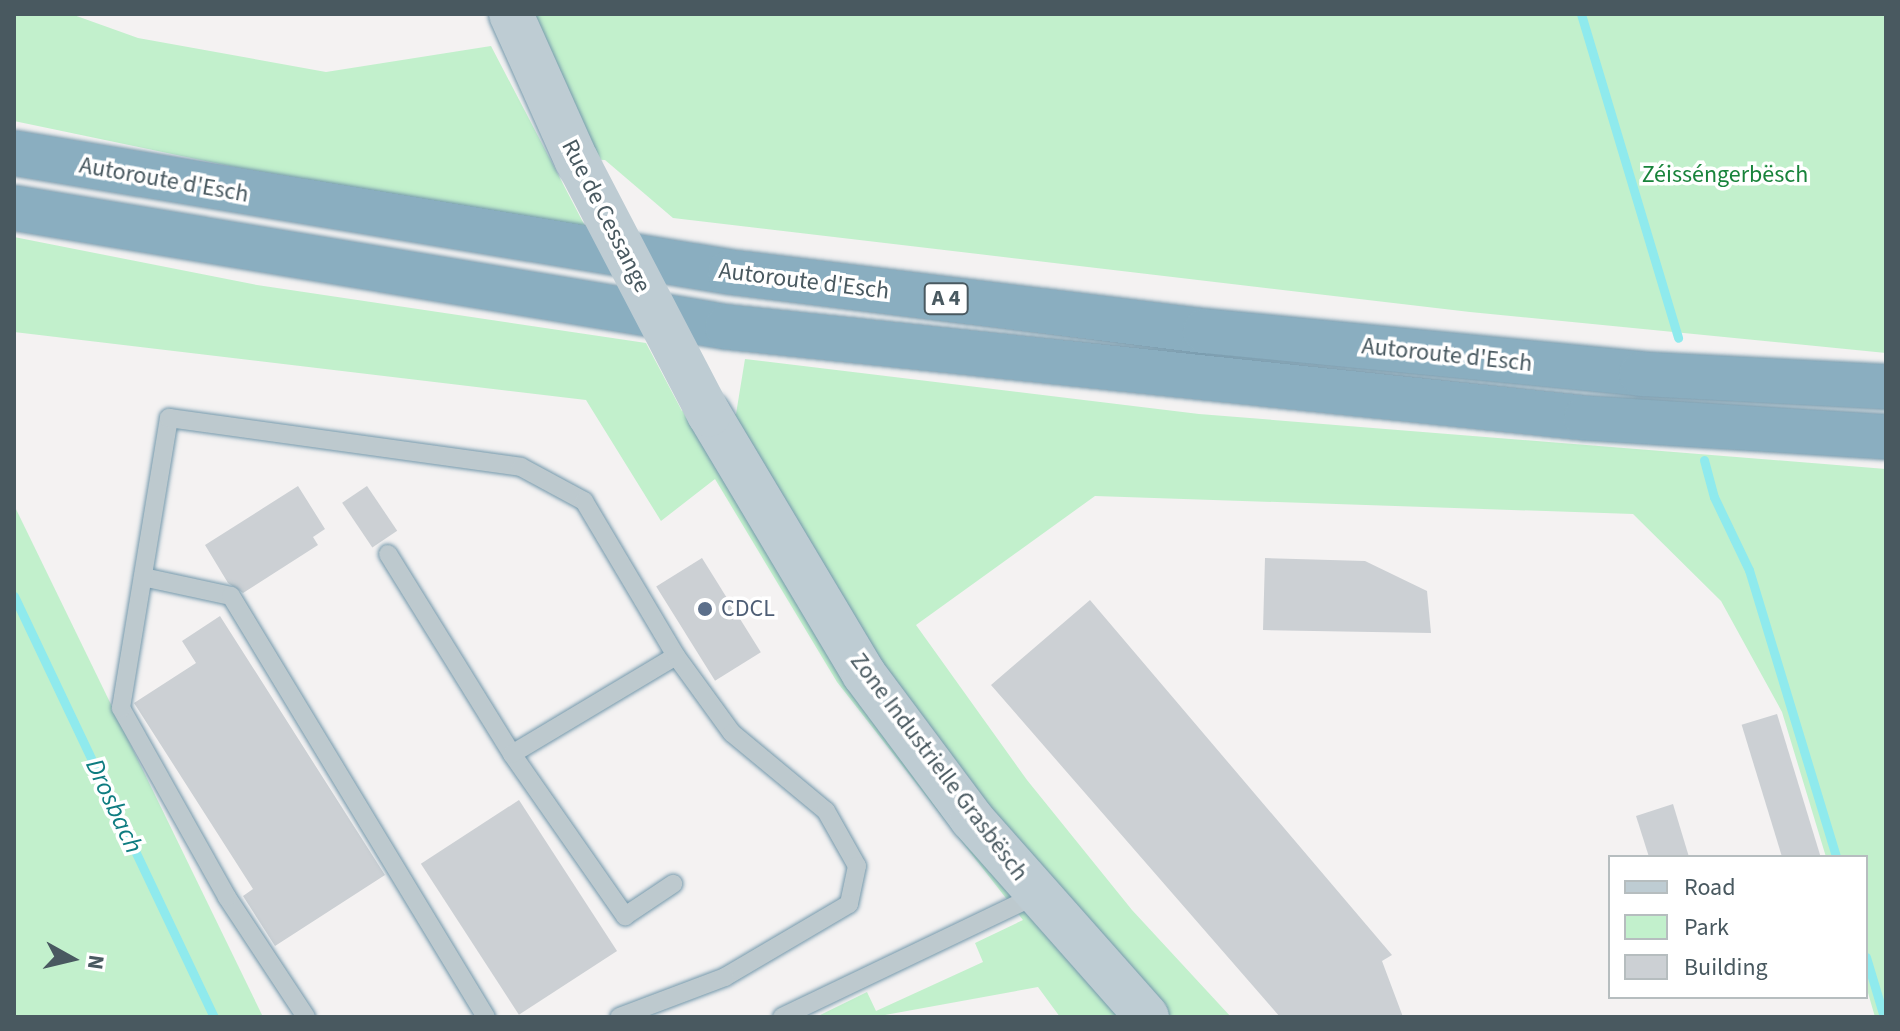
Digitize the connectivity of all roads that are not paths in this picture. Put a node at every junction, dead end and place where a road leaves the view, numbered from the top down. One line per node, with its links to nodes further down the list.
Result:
1 (511, 14): 5 (main road, Rue de Cessange, bridge)
2 (14, 153): 4 (highway, Autoroute d'Esch / A 4)
3 (14, 208): 6 (highway, Autoroute d'Esch / A 4)
4 (1886, 387)
5 (709, 414): 12 (main road, Zone Industrielle Grasbësch)
6 (1886, 437)
7 (388, 554): 10 (lane)
8 (143, 577): 9 (lane); 13 (lane); 14 (lane)
9 (676, 656): 10 (lane); 15 (lane)
10 (512, 754): 11 (lane)
11 (673, 884)
12 (1037, 895): 16 (lane); 17 (main road, Zone Industrielle Grasbësch)
13 (306, 1017)
14 (486, 1017)
15 (619, 1017)
16 (782, 1017)
17 (1147, 1017)

